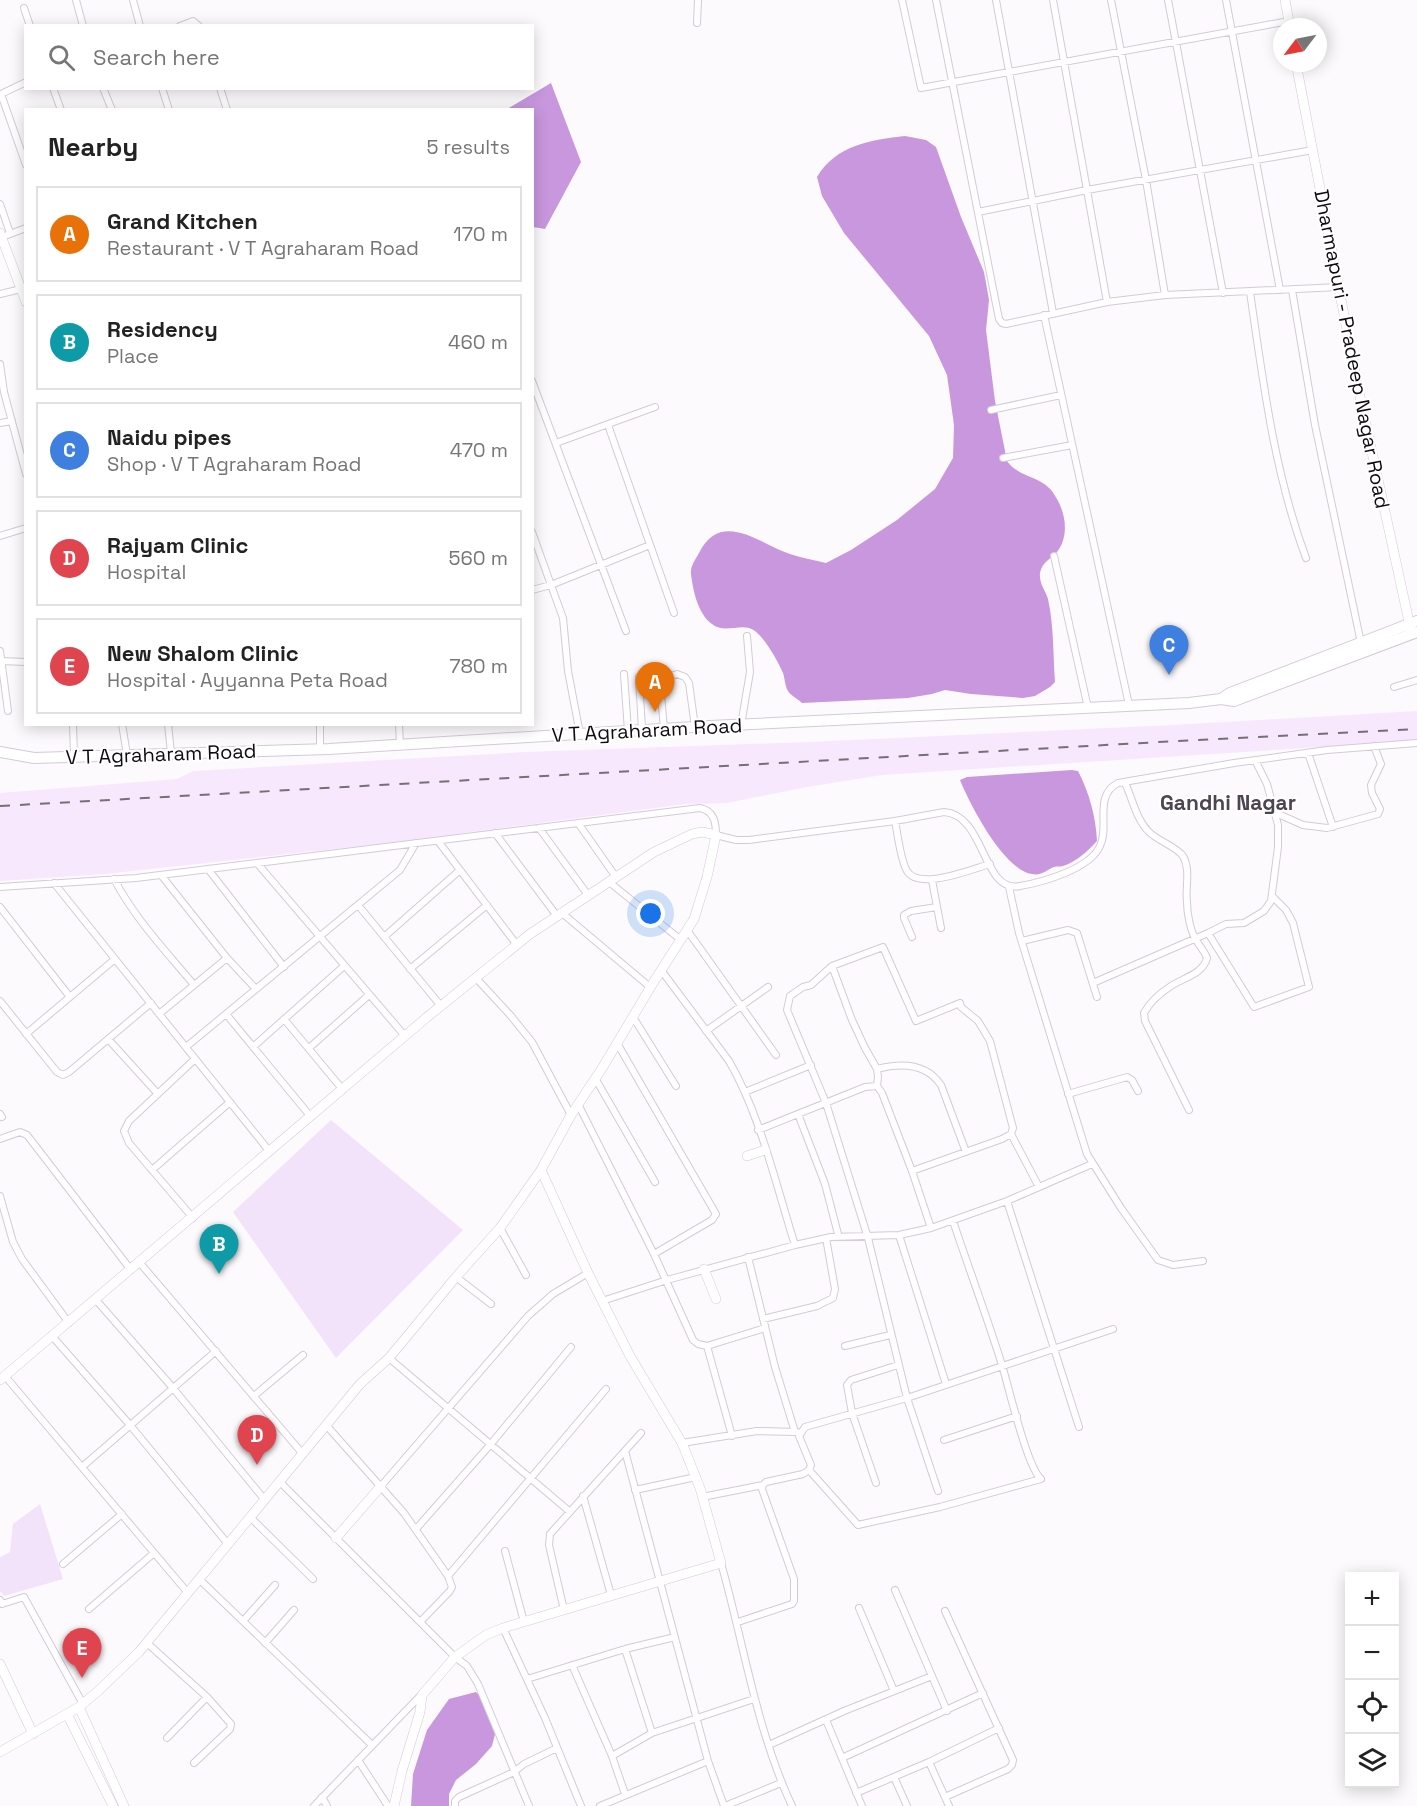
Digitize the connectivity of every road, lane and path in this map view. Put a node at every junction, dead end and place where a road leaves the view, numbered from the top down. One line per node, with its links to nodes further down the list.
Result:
1 (76, 0): 16 (street)
2 (133, 0): 17 (street)
3 (698, 0): 14 (street)
4 (902, 0): 25 (street)
5 (936, 0): 25 (street)
6 (996, 0): 23 (street)
7 (1053, 0): 22 (street)
8 (1111, 0): 21 (street)
9 (1168, 0): 20 (street)
10 (1226, 0): 19 (street)
11 (1285, 0): 13 (street)
12 (24, 8): 15 (street)
13 (1288, 18)
14 (697, 23)
15 (29, 24)
16 (82, 24)
17 (139, 24)
18 (1273, 26): 19 (street)
19 (1232, 31): 20 (street); 38 (street)
20 (1176, 41): 21 (street); 39 (street)
21 (1121, 51): 22 (street); 40 (street)
22 (1064, 62): 23 (street); 41 (street)
23 (1009, 71): 25 (street); 42 (street)
24 (1298, 72): 36 (street, Dharmapuri - Pradeep Nagar Road)
25 (951, 82): 44 (street)
26 (24, 83): 31 (street)
27 (54, 90): 32 (street)
28 (104, 90): 33 (street)
29 (163, 90): 34 (street)
30 (221, 90): 35 (street)
31 (0, 94): 37 (street)
32 (60, 108)
33 (111, 108)
34 (168, 108)
35 (226, 108)
36 (1312, 150): 38 (street); 47 (street, Dharmapuri - Pradeep Nagar Road)
37 (24, 160)
38 (1256, 160): 39 (street); 49 (street)
39 (1200, 170): 40 (street); 51 (street)
40 (1146, 180): 41 (street); 54 (street)
41 (1087, 190): 42 (street); 56 (street)
42 (1033, 201): 44 (street); 57 (street)
43 (0, 204): 46 (street)
44 (978, 212): 58 (street)
45 (24, 229): 46 (street)
46 (4, 234): 48 (street)
47 (1339, 286): 50 (street); 81 (street, Dharmapuri - Pradeep Nagar Road)
48 (21, 290): 53 (street); 55 (street)
49 (1280, 290): 50 (street); 52 (street)
50 (1292, 290): 84 (street)
51 (1223, 292): 52 (street); 54 (street)
52 (1250, 292): 76 (street)
53 (0, 294)
54 (1165, 295): 56 (street)
55 (24, 297)
56 (1107, 302): 57 (street)
57 (1053, 313): 58 (street)
58 (1044, 315): 61 (street)
59 (0, 364): 64 (street)
60 (534, 386): 67 (street)
61 (1061, 395): 63 (street); 68 (street)
62 (655, 407): 66 (street)
63 (991, 410)
64 (12, 421): 65 (street); 70 (street)
65 (0, 423)
66 (608, 425): 67 (street); 74 (street)
67 (555, 443): 77 (street)
68 (1072, 445): 69 (street); 92 (street)
69 (1004, 458)
70 (24, 466)
71 (24, 529): 72 (street)
72 (0, 536)
73 (534, 538): 78 (street)
74 (650, 545): 77 (street); 80 (street)
75 (1054, 556): 93 (street)
76 (1306, 558)
77 (600, 565): 78 (street); 82 (street)
78 (551, 585): 79 (street); 105 (street)
79 (534, 589)
80 (674, 613)
81 (1414, 628): 84 (main road, V T Agraharam Road)
82 (626, 630)
83 (747, 636): 95 (street)
84 (1362, 648): 92 (main road, V T Agraharam Road)
85 (0, 651): 86 (street)
86 (2, 661): 87 (street); 94 (street)
87 (24, 662)
88 (624, 674): 104 (street)
89 (639, 677): 103 (street)
90 (1417, 680): 91 (street)
91 (1394, 687)
92 (1129, 705): 93 (main road, V T Agraharam Road)
93 (1088, 708): 95 (main road, V T Agraharam Road)
94 (8, 711)
95 (741, 724): 101 (main road, V T Agraharam Road)
96 (73, 726): 114 (street)
97 (122, 726): 113 (street)
98 (168, 726): 111 (street)
99 (320, 726): 109 (street)
100 (399, 726): 107 (street)
101 (695, 727): 102 (main road, V T Agraharam Road); 102 (street)
102 (664, 729): 103 (main road, V T Agraharam Road)
103 (642, 730): 104 (main road, V T Agraharam Road)
104 (628, 731): 105 (main road, V T Agraharam Road)
105 (580, 734): 107 (main road, V T Agraharam Road)
106 (1417, 743): 108 (street)
107 (400, 745): 109 (main road, V T Agraharam Road)
108 (1374, 746): 112 (street); 120 (street)
109 (320, 749): 111 (main road, V T Agraharam Road)
110 (0, 752): 114 (main road, V T Agraharam Road)
111 (171, 753): 113 (main road, V T Agraharam Road)
112 (1308, 753): 115 (street); 120 (street)
113 (127, 755): 114 (main road, V T Agraharam Road)
114 (74, 756)
115 (1255, 760): 116 (street); 117 (street)
116 (1125, 783): 136 (street); 150 (street)
117 (1276, 813): 120 (street); 138 (street)
118 (895, 821): 123 (street); 127 (street); 133 (street)
119 (578, 823): 121 (street); 123 (street); 132 (street)
120 (1333, 827)
121 (538, 828): 122 (street); 137 (street)
122 (495, 833): 124 (street); 143 (street)
123 (716, 835): 132 (street); 145 (street)
124 (438, 841): 125 (street); 129 (street)
125 (416, 843): 126 (street); 139 (street)
126 (257, 863): 128 (street); 149 (street)
127 (990, 864): 133 (street); 136 (street)
128 (208, 869): 130 (street); 158 (street)
129 (460, 870): 140 (street); 147 (street)
130 (161, 875): 131 (street); 154 (street)
131 (114, 879): 134 (street); 163 (street)
132 (612, 880): 137 (street); 151 (street)
133 (932, 880): 142 (street)
134 (54, 883): 135 (street); 155 (street)
135 (0, 887)
136 (1009, 887): 152 (street)
137 (588, 896): 143 (street)
138 (1272, 896): 146 (street); 146 (street)
139 (358, 905): 147 (street); 149 (street)
140 (487, 905): 153 (street); 159 (street)
141 (0, 907): 168 (street)
142 (937, 907): 144 (street); 148 (street)
143 (559, 915): 153 (street); 164 (street)
144 (941, 928)
145 (687, 930): 151 (street); 173 (street)
146 (1208, 933): 150 (street)
147 (384, 937): 159 (street)
148 (912, 937)
149 (320, 938): 156 (street); 158 (street)
150 (1195, 939): 162 (street); 201 (street)
151 (681, 940): 160 (street)
152 (1022, 941): 162 (street); 197 (street)
153 (517, 945): 161 (street)
154 (227, 958): 163 (street); 166 (street)
155 (115, 959): 168 (street); 171 (street)
156 (344, 966): 167 (street); 177 (street)
157 (832, 966): 188 (street); 189 (street); 206 (street)
158 (284, 967): 166 (street)
159 (410, 969): 172 (street)
160 (661, 970): 164 (street); 178 (street)
161 (476, 978): 172 (street); 203 (street)
162 (1093, 983): 169 (street)
163 (194, 985): 174 (street)
164 (650, 987): 176 (street)
165 (768, 987): 173 (street)
166 (256, 989): 175 (street)
167 (369, 995): 180 (street); 185 (street)
168 (70, 997): 179 (street)
169 (1097, 998)
170 (0, 1001): 179 (street)
171 (151, 1003): 174 (street); 181 (street)
172 (441, 1006): 180 (street)
173 (742, 1006): 178 (street); 186 (street)
174 (159, 1014): 183 (street)
175 (226, 1014): 183 (street); 184 (street)
176 (633, 1017): 182 (street); 191 (street)
177 (285, 1019): 184 (street); 185 (street)
178 (706, 1031): 195 (street)
179 (26, 1034): 181 (street)
180 (405, 1036): 193 (street)
181 (108, 1039): 196 (street)
182 (617, 1043): 190 (street); 229 (street)
183 (186, 1047): 187 (street)
184 (253, 1047): 204 (street)
185 (309, 1048): 193 (street)
186 (776, 1055)
187 (195, 1059): 196 (street); 198 (street)
188 (811, 1065): 195 (street); 199 (street)
189 (877, 1070): 192 (street); 210 (street)
190 (596, 1078): 200 (street); 216 (street)
191 (676, 1086)
192 (877, 1086): 199 (street); 215 (street)
193 (343, 1090): 204 (street)
194 (1138, 1091): 197 (street)
195 (745, 1092): 205 (street)
196 (158, 1094): 213 (street)
197 (1068, 1094): 212 (street)
198 (230, 1102): 209 (street); 213 (street)
199 (826, 1103): 202 (street); 227 (street)
200 (578, 1104): 203 (street); 229 (street)
201 (1189, 1110)
202 (798, 1114): 205 (street); 224 (street)
203 (571, 1115): 214 (street)
204 (311, 1117): 209 (street)
205 (758, 1130): 208 (street)
206 (1011, 1134): 210 (street); 217 (street)
207 (0, 1139): 234 (street)
208 (765, 1150): 211 (street); 228 (street)
209 (270, 1152): 220 (street)
210 (966, 1152): 215 (street)
211 (747, 1156)
212 (1092, 1164): 217 (street); 231 (street)
213 (153, 1170): 220 (street)
214 (541, 1170): 222 (street); 235 (street)
215 (912, 1171): 223 (street)
216 (655, 1182)
217 (1039, 1187): 219 (street)
218 (0, 1196): 244 (street)
219 (1007, 1201): 221 (street); 252 (street)
220 (193, 1218): 232 (street)
221 (953, 1221): 223 (street); 257 (street)
222 (500, 1228): 236 (street); 237 (street)
223 (931, 1228): 225 (street)
224 (838, 1234)
225 (899, 1235): 227 (street); 259 (street)
226 (826, 1238): 227 (street); 228 (street); 243 (street)
227 (868, 1238): 247 (street)
228 (795, 1245): 230 (street)
229 (654, 1254): 238 (street)
230 (748, 1257): 233 (street); 243 (street)
231 (1203, 1261)
232 (140, 1263): 234 (street); 253 (street)
233 (704, 1269): 238 (street); 239 (street)
234 (131, 1270): 240 (street)
235 (588, 1273): 241 (street); 264 (street)
236 (526, 1275)
237 (456, 1277): 242 (street); 255 (street)
238 (667, 1280): 241 (street); 249 (street)
239 (716, 1299)
240 (96, 1300): 244 (street); 260 (street)
241 (602, 1301): 274 (street)
242 (491, 1304)
243 (763, 1319): 245 (street)
244 (69, 1323): 248 (street)
245 (765, 1328): 249 (street); 270 (street)
246 (1113, 1329): 252 (street)
247 (890, 1335): 250 (street); 256 (street)
248 (52, 1336): 258 (street); 267 (street)
249 (707, 1346): 272 (street)
250 (845, 1346)
251 (571, 1347): 275 (street)
252 (1055, 1349): 257 (street); 269 (street)
253 (216, 1351): 260 (street); 262 (street)
254 (303, 1355): 262 (street)
255 (389, 1358): 264 (street); 268 (street)
256 (898, 1365): 263 (street); 265 (street)
257 (1002, 1365): 259 (street); 266 (street)
258 (3, 1378): 278 (street)
259 (946, 1384): 263 (street)
260 (173, 1388): 267 (street); 290 (street)
261 (606, 1389): 281 (street)
262 (254, 1396): 277 (street)
263 (907, 1398): 265 (street); 287 (street)
264 (449, 1409): 275 (street); 285 (street)
265 (852, 1413): 270 (street); 283 (street)
266 (1017, 1416): 273 (street); 279 (street)
267 (130, 1425): 278 (street); 296 (street)
268 (326, 1425): 277 (street); 285 (street)
269 (1079, 1427)
270 (797, 1432): 272 (street); 279 (street)
271 (641, 1433): 276 (street)
272 (732, 1436): 274 (street)
273 (944, 1440)
274 (682, 1443): 280 (street)
275 (490, 1444): 281 (street); 294 (street)
276 (625, 1451): 286 (street); 288 (street)
277 (302, 1453): 282 (street)
278 (82, 1467): 292 (street)
279 (809, 1470): 284 (street)
280 (696, 1477): 286 (street); 289 (street)
281 (530, 1479): 291 (street); 301 (street)
282 (279, 1481): 290 (street); 295 (street)
283 (876, 1483)
284 (762, 1485): 289 (street); 318 (street)
285 (381, 1486): 294 (street); 295 (street)
286 (635, 1490): 304 (street)
287 (938, 1491)
288 (583, 1496): 291 (street); 308 (street)
289 (702, 1497): 299 (street)
290 (264, 1499): 293 (street)
291 (569, 1511): 313 (street)
292 (122, 1515): 298 (street); 300 (street)
293 (250, 1517): 296 (street); 302 (street)
294 (416, 1528): 301 (street)
295 (336, 1538): 316 (street)
296 (228, 1544): 303 (street)
297 (505, 1551): 317 (street)
298 (154, 1552): 307 (street); 311 (street)
299 (721, 1563): 304 (street); 318 (street)
300 (63, 1564)
301 (448, 1576): 316 (street)
302 (314, 1579)
303 (199, 1580): 307 (street); 315 (street)
304 (660, 1581): 308 (street); 320 (street)
305 (275, 1585): 315 (street)
306 (895, 1590): 327 (street)
307 (188, 1593): 322 (street)
308 (611, 1595): 313 (street)
309 (0, 1600): 334 (street)
310 (859, 1608): 329 (street)
311 (89, 1609)
312 (294, 1610): 321 (street)
313 (564, 1610): 317 (street)
314 (945, 1611): 330 (street)
315 (243, 1621): 321 (street)
316 (420, 1622): 324 (street)
317 (524, 1622): 319 (street)
318 (738, 1622): 333 (street)
319 (503, 1628): 324 (street); 328 (street)
320 (675, 1637): 323 (street); 337 (street)
321 (265, 1642): 343 (street)
322 (147, 1643): 332 (street); 334 (street)
323 (625, 1649): 326 (street); 340 (street)
324 (455, 1658): 331 (street); 353 (street)
325 (0, 1664): 341 (street)
326 (572, 1665): 328 (street); 347 (street)
327 (932, 1676): 329 (street); 335 (street)
328 (527, 1679): 345 (street)
329 (894, 1691): 338 (street)
330 (983, 1693): 335 (street); 339 (street)
331 (422, 1695): 343 (street); 365 (street)
332 (207, 1697): 342 (street); 352 (street)
333 (754, 1699): 337 (street); 344 (street)
334 (81, 1705): 336 (street); 361 (street)
335 (947, 1710): 348 (street)
336 (67, 1714): 341 (street); 360 (street)
337 (696, 1718): 340 (street); 350 (street)
338 (826, 1720): 344 (street); 348 (street)
339 (999, 1728): 351 (street); 359 (street)
340 (652, 1733): 347 (street)
341 (33, 1734): 346 (street)
342 (167, 1738)
343 (372, 1745): 349 (street)
344 (769, 1746): 355 (street)
345 (557, 1748): 353 (street); 368 (street)
346 (0, 1752)
347 (612, 1756): 357 (street)
348 (842, 1758): 356 (street)
349 (358, 1760): 358 (street); 364 (street)
350 (708, 1761): 357 (street); 370 (street)
351 (929, 1762): 354 (street); 359 (street)
352 (195, 1763)
353 (514, 1772): 366 (street); 367 (street)
354 (894, 1777): 356 (street); 373 (street)
355 (781, 1783): 370 (street); 371 (street)
356 (856, 1793): 372 (street)
357 (625, 1794): 369 (street)
358 (322, 1797): 362 (street); 363 (street)
359 (945, 1797): 374 (street)
360 (113, 1806)
361 (124, 1806)
362 (314, 1806)
363 (327, 1806)
364 (388, 1806)
365 (394, 1806)
366 (455, 1806)
367 (529, 1806)
368 (581, 1806)
369 (600, 1806)
370 (724, 1806)
371 (792, 1806)
372 (862, 1806)
373 (907, 1806)
374 (949, 1806)

